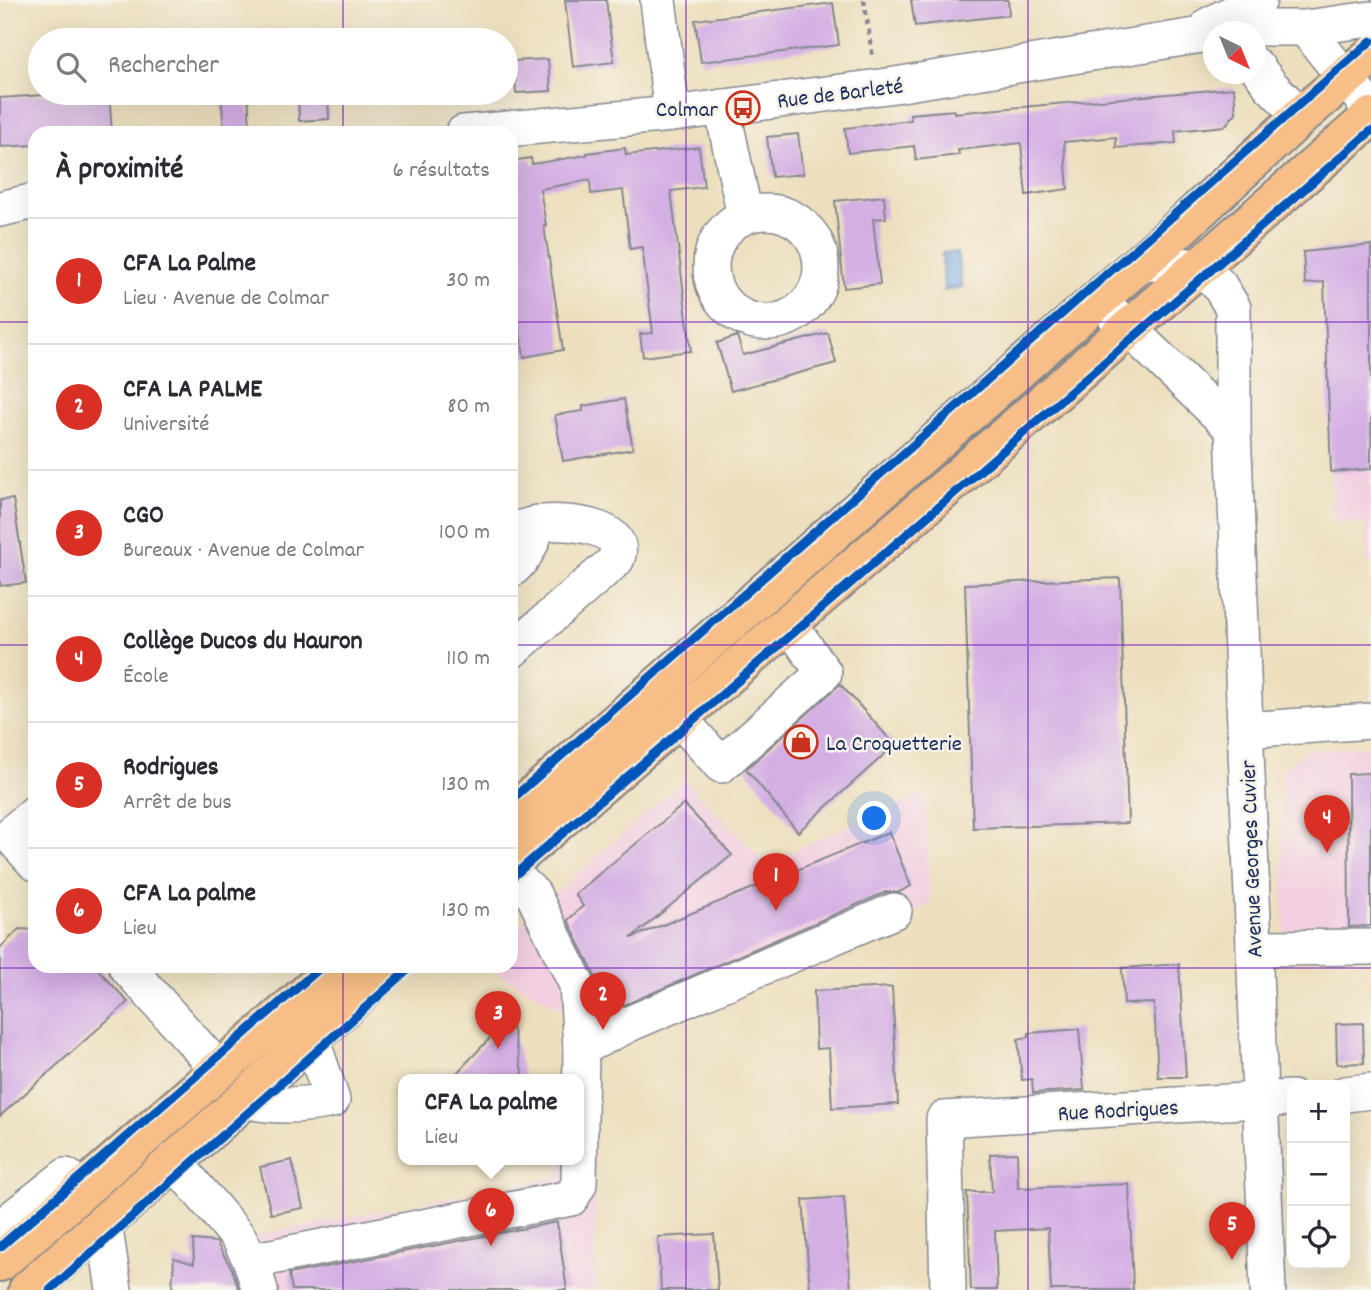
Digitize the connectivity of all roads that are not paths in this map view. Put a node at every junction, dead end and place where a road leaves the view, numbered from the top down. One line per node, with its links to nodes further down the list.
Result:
1 (657, 0): 13 (street)
2 (1259, 0): 7 (street)
3 (1371, 19): 5 (street)
4 (1266, 28): 5 (street)
5 (1305, 28): 9 (street)
6 (1203, 35): 7 (street, Rue de Barleté)
7 (1178, 40): 8 (street); 11 (street, Rue de Barleté)
8 (1203, 47)
9 (1359, 68): 12 (street); 14 (main road)
10 (1266, 80): 14 (street)
11 (722, 107): 13 (street, Rue de Barleté); 19 (street)
12 (1371, 110)
13 (672, 114): 16 (street, Rue de Barleté)
14 (1301, 116): 20 (main road)
15 (1371, 117): 21 (main road)
16 (518, 128)
17 (28, 203): 18 (street)
18 (0, 209)
19 (745, 216)
20 (1141, 262): 21 (street); 22 (main road)
21 (1199, 267): 23 (main road); 24 (street, Avenue Georges Cuvier)
22 (1099, 300): 23 (street); 32 (main road)
23 (1128, 328): 24 (street); 27 (main road)
24 (1233, 429): 31 (street, Avenue Georges Cuvier)
25 (525, 527): 26 (street); 28 (street)
26 (518, 564)
27 (798, 615): 29 (main road); 29 (street)
28 (518, 645)
29 (679, 718): 35 (main road)
30 (1371, 721): 31 (street)
31 (1245, 730): 39 (street, Avenue Georges Cuvier)
32 (518, 809)
33 (15, 830): 34 (street)
34 (28, 851)
35 (518, 856)
36 (518, 880): 44 (street)
37 (894, 911): 44 (street)
38 (1371, 947): 39 (street)
39 (1254, 948): 49 (street, Avenue Georges Cuvier)
40 (132, 973): 45 (street)
41 (330, 973): 45 (main road)
42 (382, 973): 43 (main road)
43 (311, 1037): 50 (main road); 50 (street)
44 (581, 1048): 46 (street)
45 (219, 1070): 53 (main road)
46 (581, 1074)
47 (1371, 1091): 48 (street)
48 (1350, 1093)
49 (1276, 1099): 60 (street, Rue Rodrigues); 61 (street, Avenue Georges Cuvier)
50 (244, 1100): 51 (main road)
51 (173, 1160): 54 (main road); 57 (street)
52 (579, 1165): 57 (street)
53 (85, 1188): 55 (street); 56 (main road)
54 (104, 1222): 58 (main road); 59 (street)
55 (0, 1228)
56 (0, 1262)
57 (256, 1275)
58 (28, 1290)
59 (114, 1290)
60 (948, 1290)
61 (1268, 1290)

